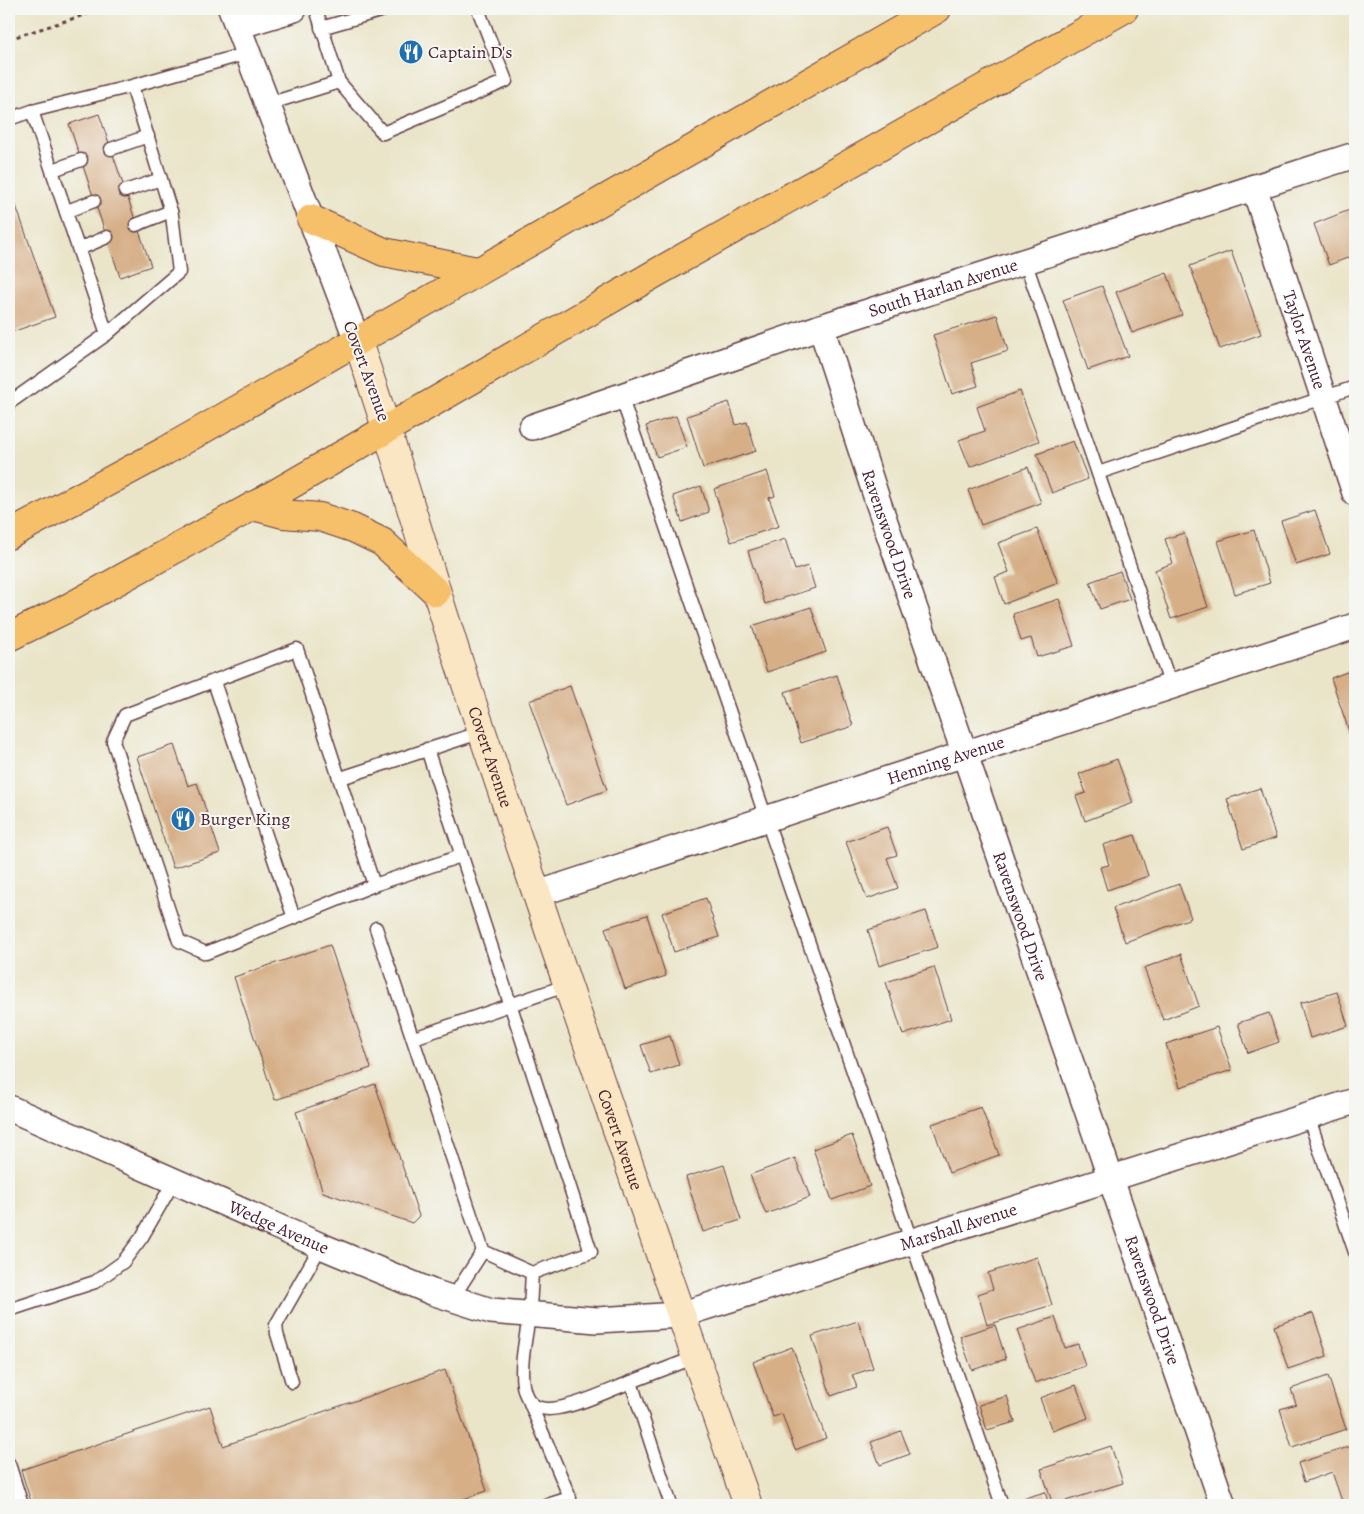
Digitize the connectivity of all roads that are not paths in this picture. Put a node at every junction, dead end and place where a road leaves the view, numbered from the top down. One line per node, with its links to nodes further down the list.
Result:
1 (294, 9): 7 (street)
2 (316, 9): 8 (lane)
3 (387, 9): 8 (lane)
4 (478, 9): 10 (lane)
5 (937, 9): 31 (highway)
6 (1124, 9): 39 (highway)
7 (235, 18): 9 (street, Covert Avenue)
8 (321, 28): 10 (lane)
9 (248, 53): 11 (lane); 12 (street, Covert Avenue)
10 (339, 82): 12 (lane)
11 (132, 86): 13 (lane); 15 (lane)
12 (268, 104): 26 (street, Covert Avenue)
13 (21, 115): 14 (lane); 19 (lane)
14 (9, 130)
15 (148, 136): 16 (lane); 20 (lane)
16 (111, 149)
17 (1355, 155): 21 (street, South Harlan Avenue)
18 (81, 160): 19 (lane)
19 (53, 170): 24 (lane)
20 (161, 179): 22 (lane); 25 (lane)
21 (1254, 187): 30 (street, South Harlan Avenue); 37 (street, Taylor Avenue)
22 (125, 191)
23 (94, 201): 24 (lane)
24 (67, 211): 29 (lane)
25 (171, 211): 27 (lane); 33 (lane)
26 (311, 219): 31 (highway); 34 (street, Covert Avenue)
27 (136, 225)
28 (107, 237): 29 (lane)
29 (79, 249): 33 (lane)
30 (1025, 261): 32 (street, South Harlan Avenue); 41 (lane)
31 (477, 271): 34 (highway)
32 (821, 327): 36 (street, South Harlan Avenue); 52 (street, Ravenswood Drive)
33 (107, 334): 38 (lane)
34 (357, 340): 39 (main road, Covert Avenue); 44 (highway)
35 (1355, 388): 37 (lane)
36 (621, 396): 40 (street, South Harlan Avenue); 54 (lane)
37 (1324, 398): 41 (lane); 42 (street, Taylor Avenue)
38 (9, 403)
39 (387, 427): 43 (highway); 45 (main road, Covert Avenue)
40 (532, 427)
41 (1098, 472): 49 (lane)
42 (1355, 493)
43 (252, 506): 45 (highway); 47 (highway)
44 (9, 535)
45 (436, 592): 50 (main road, Covert Avenue)
46 (1355, 626): 49 (street, Henning Avenue)
47 (9, 637)
48 (214, 682): 53 (lane); 58 (lane); 58 (lane)
49 (1172, 686): 52 (street, Henning Avenue)
50 (482, 732): 51 (lane); 57 (main road, Covert Avenue)
51 (427, 750): 53 (lane); 55 (lane)
52 (964, 754): 54 (street, Henning Avenue); 66 (street, Ravenswood Drive)
53 (341, 778): 56 (lane)
54 (765, 819): 57 (street, Henning Avenue); 68 (lane)
55 (461, 856): 56 (lane); 61 (lane)
56 (374, 885): 58 (lane)
57 (537, 894): 60 (main road, Covert Avenue)
58 (294, 918)
59 (376, 928): 62 (lane)
60 (568, 985): 61 (lane); 76 (main road, Covert Avenue)
61 (510, 1006): 62 (lane); 72 (lane)
62 (414, 1038): 70 (lane)
63 (1355, 1101): 65 (street, Marshall Avenue)
64 (9, 1108): 67 (street, Wedge Avenue)
65 (1308, 1116): 66 (street, Marshall Avenue); 71 (lane)
66 (1110, 1179): 68 (street, Marshall Avenue); 89 (street, Ravenswood Drive)
67 (174, 1181): 69 (street, Wedge Avenue); 74 (lane)
68 (911, 1243): 76 (street, Marshall Avenue); 88 (lane)
69 (322, 1246): 73 (street, Wedge Avenue); 79 (lane)
70 (483, 1251): 72 (lane); 73 (lane)
71 (1355, 1252)
72 (532, 1273): 75 (lane)
73 (452, 1299): 75 (street, Wedge Avenue)
74 (9, 1310)
75 (530, 1314): 77 (street, Wedge Avenue); 81 (lane)
76 (680, 1315): 77 (street, Marshall Avenue); 78 (main road, Covert Avenue)
77 (557, 1316)
78 (696, 1357): 80 (lane); 87 (main road, Covert Avenue)
79 (292, 1382)
80 (631, 1382): 81 (lane); 86 (lane)
81 (530, 1403): 83 (lane)
82 (9, 1464): 84 (lane)
83 (572, 1501): 85 (lane)
84 (22, 1505)
85 (547, 1505)
86 (671, 1505)
87 (748, 1505)
88 (1002, 1505)
89 (1223, 1505)

